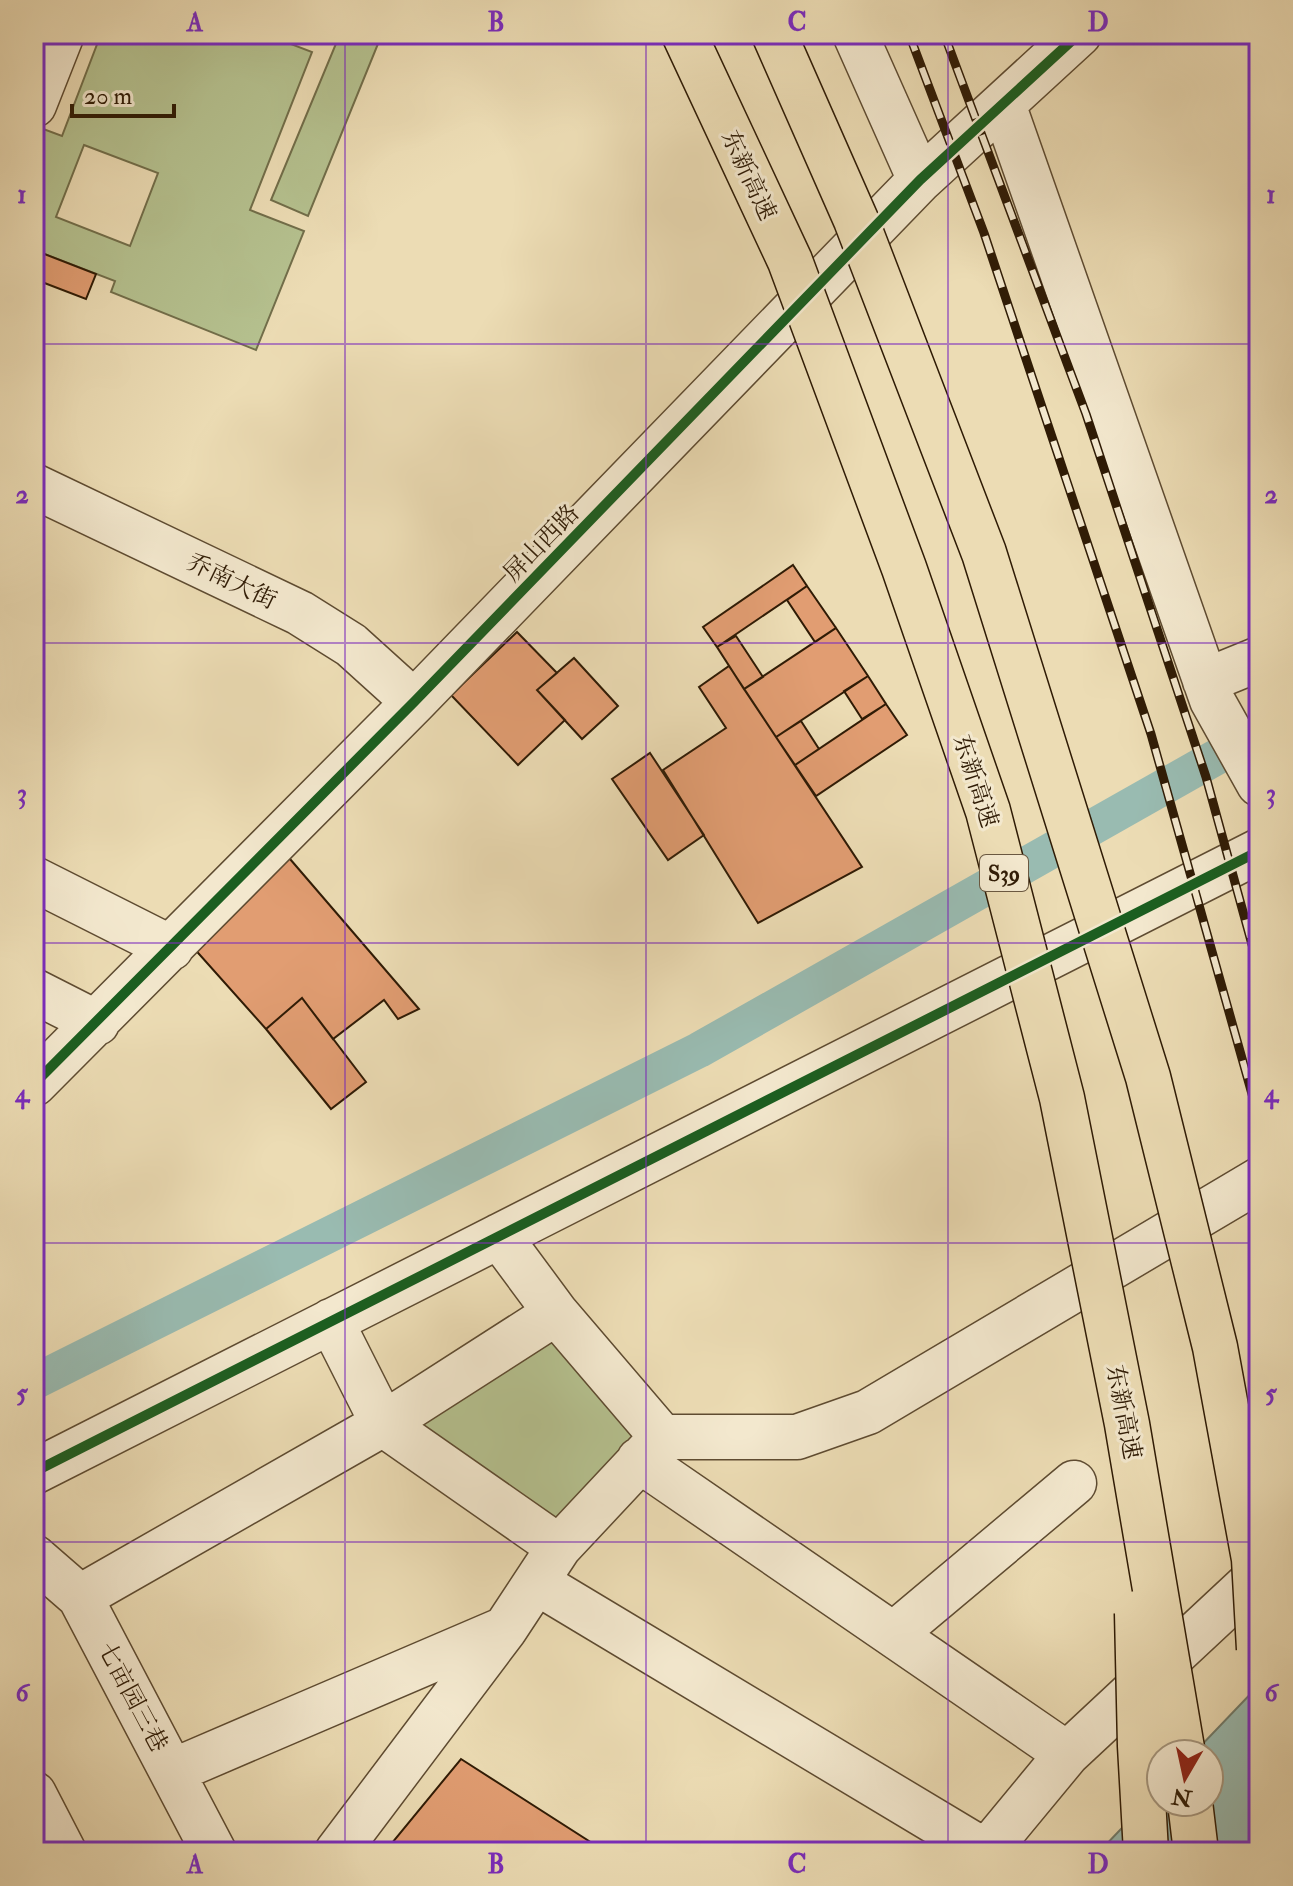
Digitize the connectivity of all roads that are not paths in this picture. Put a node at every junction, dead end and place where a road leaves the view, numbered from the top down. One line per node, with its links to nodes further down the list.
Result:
1 (62, 34): 7 (street)
2 (684, 34): 26 (highway, 东新高速 / S39, bridge)
3 (774, 34): 31 (highway, bridge)
4 (855, 34): 8 (street)
5 (1079, 34): 6 (street, 屏山西路)
6 (1003, 104): 8 (street, 屏山西路); 11 (street)
7 (34, 105)
8 (920, 180): 12 (street, 屏山西路)
9 (34, 486): 12 (street, 乔南大街)
10 (1259, 659): 11 (street)
11 (1208, 690): 13 (street)
12 (414, 702): 16 (street, 屏山西路)
13 (1259, 784)
14 (1259, 851): 21 (street)
15 (34, 879): 16 (street)
16 (171, 948): 18 (street, 屏山西路)
17 (34, 991): 18 (street)
18 (97, 1023): 19 (street, 屏山西路)
19 (34, 1084)
20 (1259, 1180): 25 (street)
21 (499, 1236): 22 (street); 23 (street)
22 (556, 1313): 24 (street); 25 (street)
23 (331, 1321): 24 (street); 27 (street)
24 (383, 1424): 30 (street); 32 (street)
25 (651, 1448): 30 (street); 34 (street)
26 (1134, 1463): 36 (highway, 东新高速 / S39, bridge); 45 (highway, bridge)
27 (34, 1472)
28 (1074, 1483): 34 (street)
29 (34, 1557): 32 (street, 七亩园三巷)
30 (548, 1564): 33 (street); 44 (street)
31 (1257, 1572): 35 (highway, bridge); 37 (street)
32 (80, 1597): 38 (street, 七亩园三巷)
33 (505, 1629): 38 (street); 43 (street)
34 (894, 1634): 37 (street)
35 (1259, 1649)
36 (1180, 1738)
37 (1067, 1754): 44 (street)
38 (173, 1771): 42 (street, 七亩园三巷)
39 (34, 1794): 41 (street)
40 (1192, 1818): 46 (highway)
41 (64, 1852)
42 (214, 1852)
43 (337, 1852)
44 (986, 1852)
45 (1146, 1852)
46 (1196, 1852)

